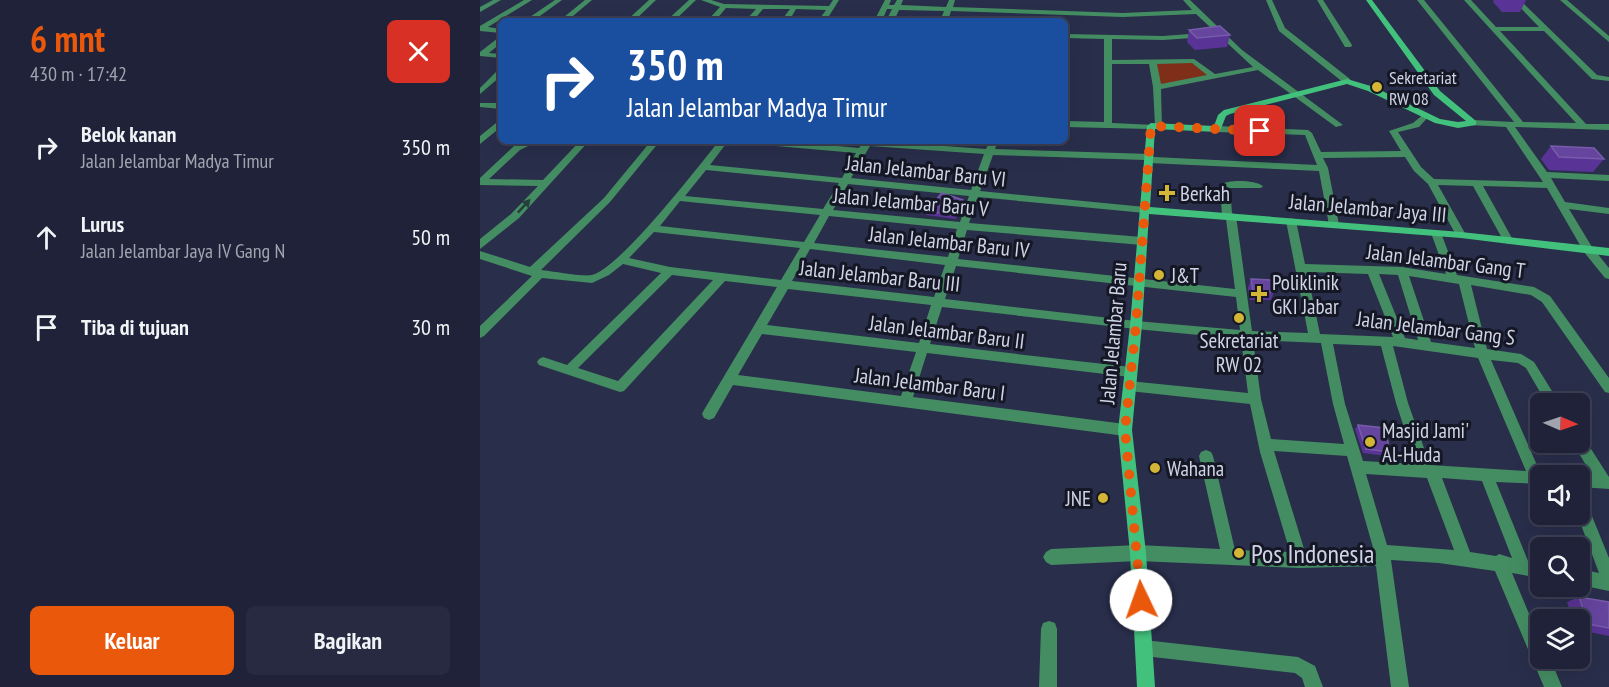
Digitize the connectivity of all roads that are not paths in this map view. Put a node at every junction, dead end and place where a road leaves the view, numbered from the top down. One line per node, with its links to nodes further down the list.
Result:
1 (498, 0): 27 (street)
2 (529, 0): 30 (street)
3 (559, 0): 31 (street)
4 (581, 0): 5 (street)
5 (589, 0): 6 (street); 32 (street)
6 (598, 0)
7 (653, 0): 33 (street)
8 (693, 0): 34 (street)
9 (704, 0): 22 (street)
10 (836, 0): 25 (street)
11 (952, 0): 26 (street)
12 (1186, 0): 28 (street)
13 (1269, 0): 60 (street)
14 (1320, 0): 51 (street)
15 (1369, 0): 67 (street)
16 (1420, 0): 70 (street)
17 (1467, 0): 43 (street)
18 (1516, 0): 44 (street)
19 (1563, 0): 49 (street)
20 (887, 3): 21 (street); 39 (street)
21 (898, 4): 26 (street); 40 (street)
22 (724, 6): 23 (street); 35 (street)
23 (761, 7): 24 (street); 36 (street)
24 (794, 8): 25 (street); 37 (street)
25 (830, 8): 38 (street)
26 (949, 9): 28 (street); 41 (street)
27 (480, 10)
28 (1197, 12): 46 (street)
29 (498, 18): 42 (street)
30 (499, 18)
31 (532, 18)
32 (567, 18)
33 (634, 18)
34 (673, 18)
35 (714, 18)
36 (752, 18)
37 (787, 18)
38 (824, 18)
39 (880, 18)
40 (891, 18)
41 (945, 18)
42 (480, 29): 45 (street)
43 (1494, 29): 44 (street); 75 (street)
44 (1546, 29): 59 (street)
45 (498, 31)
46 (1219, 34): 48 (street); 56 (street)
47 (1068, 36): 48 (street)
48 (1108, 38): 54 (street)
49 (1609, 40)
50 (498, 42): 52 (street)
51 (1348, 45)
52 (481, 54): 53 (street)
53 (498, 56)
54 (1109, 62): 55 (street); 72 (street)
55 (1153, 62): 58 (street); 61 (street)
56 (1258, 68): 58 (street); 63 (street)
57 (498, 75): 62 (street)
58 (1213, 76): 61 (street)
59 (1605, 79)
60 (1347, 81): 63 (street); 66 (street)
61 (1157, 87): 74 (street)
62 (480, 92)
63 (1292, 93): 73 (street); 77 (street)
64 (480, 105): 65 (street)
65 (498, 106)
66 (1425, 116): 67 (street); 87 (street)
67 (1473, 123): 69 (street)
68 (1068, 124): 72 (street)
69 (1509, 124): 70 (street); 92 (street)
70 (1520, 124): 75 (street)
71 (498, 125): 78 (street)
72 (1108, 125): 74 (street)
73 (1339, 125)
74 (1155, 126): 77 (street); 89 (street, Jalan Jelambar Baru)
75 (1583, 126): 76 (street)
76 (1609, 127)
77 (1217, 129): 88 (street)
78 (480, 141)
79 (527, 144): 95 (street)
80 (582, 144): 98 (street)
81 (654, 144): 127 (street)
82 (722, 144): 90 (street)
83 (838, 144): 85 (street)
84 (993, 144): 86 (street)
85 (866, 145): 86 (street); 94 (street)
86 (990, 152): 89 (street); 101 (street)
87 (1408, 154): 88 (street); 96 (street)
88 (1318, 155): 91 (street)
89 (1150, 158): 91 (street); 104 (street, Jalan Jelambar Baru)
90 (703, 167): 94 (street, Jalan Jelambar Baru VI); 102 (street)
91 (1323, 168): 109 (street)
92 (1544, 175): 93 (street); 99 (street)
93 (1609, 178)
94 (845, 181): 101 (street, Jalan Jelambar Baru VI); 106 (street)
95 (480, 182): 98 (street)
96 (1432, 182): 97 (street); 113 (street)
97 (1476, 182): 99 (street); 114 (street)
98 (545, 183): 116 (street, one-way to 98)
99 (1550, 185): 103 (street)
100 (1258, 186): 107 (street)
101 (974, 194): 104 (street, Jalan Jelambar Baru VI); 110 (street)
102 (677, 198): 106 (street, Jalan Jelambar Baru V); 111 (street)
103 (1562, 205): 105 (street); 118 (street)
104 (1145, 210): 107 (street, Jalan Jelambar Jaya III); 115 (street, Jalan Jelambar Baru)
105 (1609, 211)
106 (825, 213): 110 (street, Jalan Jelambar Baru V); 117 (street)
107 (1229, 216): 108 (street, Jalan Jelambar Jaya III); 133 (street)
108 (1291, 221): 109 (street, Jalan Jelambar Jaya III); 123 (street)
109 (1334, 225): 112 (street, Jalan Jelambar Jaya III)
110 (964, 226): 115 (street, Jalan Jelambar Baru V); 122 (street)
111 (651, 228): 117 (street, Jalan Jelambar Baru IV); 121 (street)
112 (1436, 233): 113 (street, Jalan Jelambar Jaya III); 130 (street)
113 (1461, 235): 114 (street, Jalan Jelambar Jaya III)
114 (1508, 240): 118 (street, Jalan Jelambar Jaya III)
115 (1142, 241): 131 (street, Jalan Jelambar Baru)
116 (480, 245)
117 (806, 246): 122 (street, Jalan Jelambar Baru IV); 132 (street)
118 (1588, 249): 119 (street, Jalan Jelambar Jaya III); 128 (street)
119 (1609, 252)
120 (480, 255): 127 (street)
121 (621, 260): 125 (street, Jalan Jelambar Baru III); 127 (street)
122 (952, 263): 131 (street, Jalan Jelambar Baru IV); 134 (street)
123 (1302, 268): 124 (street, Jalan Jelambar Gang T); 139 (street)
124 (1372, 270): 126 (street, Jalan Jelambar Gang T); 141 (street)
125 (670, 271): 129 (street, Jalan Jelambar Baru III); 146 (street)
126 (1402, 272): 130 (street, Jalan Jelambar Gang T); 142 (street)
127 (536, 273): 137 (street)
128 (1609, 275)
129 (722, 277): 132 (street, Jalan Jelambar Baru III); 146 (street)
130 (1458, 279): 144 (street); 149 (street, Jalan Jelambar Gang T)
131 (1139, 282): 133 (street, Jalan Jelambar Baru IV); 135 (street, Jalan Jelambar Baru)
132 (783, 285): 134 (street, Jalan Jelambar Baru III); 136 (street)
133 (1242, 294): 138 (street)
134 (939, 302): 135 (street, Jalan Jelambar Baru III); 143 (street)
135 (1136, 325): 138 (street, Jalan Jelambar Baru III); 148 (street, Jalan Jelambar Baru)
136 (759, 329): 143 (street, Jalan Jelambar Baru II); 147 (street)
137 (481, 331)
138 (1247, 335): 139 (street, Jalan Jelambar Gang S); 151 (street)
139 (1320, 338): 140 (street, Jalan Jelambar Gang S); 156 (street)
140 (1386, 341): 141 (street, Jalan Jelambar Gang S); 161 (street)
141 (1401, 342): 142 (street, Jalan Jelambar Gang S)
142 (1426, 345): 144 (street, Jalan Jelambar Gang S)
143 (922, 348): 148 (street, Jalan Jelambar Baru II); 152 (street)
144 (1482, 353): 150 (street, Jalan Jelambar Gang S); 159 (street)
145 (543, 362): 146 (street)
146 (568, 371)
147 (729, 379): 152 (street, Jalan Jelambar Baru I); 153 (street)
148 (1130, 379): 151 (street, Jalan Jelambar Baru II); 154 (street, Jalan Jelambar Baru)
149 (1609, 388)
150 (1547, 393)
151 (1255, 399): 155 (street)
152 (905, 403): 154 (street, Jalan Jelambar Baru I)
153 (709, 414)
154 (1125, 430): 167 (street, Jalan Jelambar Baru)
155 (1266, 445): 156 (street); 172 (street)
156 (1351, 450): 160 (street)
157 (1586, 453): 165 (street)
158 (1206, 456): 168 (street)
159 (1532, 465)
160 (1356, 467): 161 (street); 169 (street)
161 (1428, 471): 162 (street); 171 (street)
162 (1486, 474): 163 (street); 174 (street)
163 (1530, 477)
164 (1590, 482): 165 (street)
165 (1606, 483)
166 (1588, 525): 176 (street)
167 (1138, 553): 168 (street); 170 (street); 181 (street, Jalan Jelambar Baru)
168 (1229, 555): 172 (street)
169 (1382, 555): 171 (street); 172 (street); 186 (street)
170 (1051, 557)
171 (1465, 558): 173 (street)
172 (1300, 560)
173 (1499, 562): 174 (street); 180 (street)
174 (1522, 566): 175 (street)
175 (1530, 568)
176 (1609, 578)
177 (1590, 579): 178 (street)
178 (1609, 583)
179 (1049, 629): 183 (street)
180 (1530, 633)
181 (1144, 648): 184 (street, Jalan Jelambar Baru); 185 (street)
182 (1546, 669): 187 (street)
183 (1048, 687)
184 (1146, 687)
185 (1314, 687)
186 (1400, 687)
187 (1553, 687)

